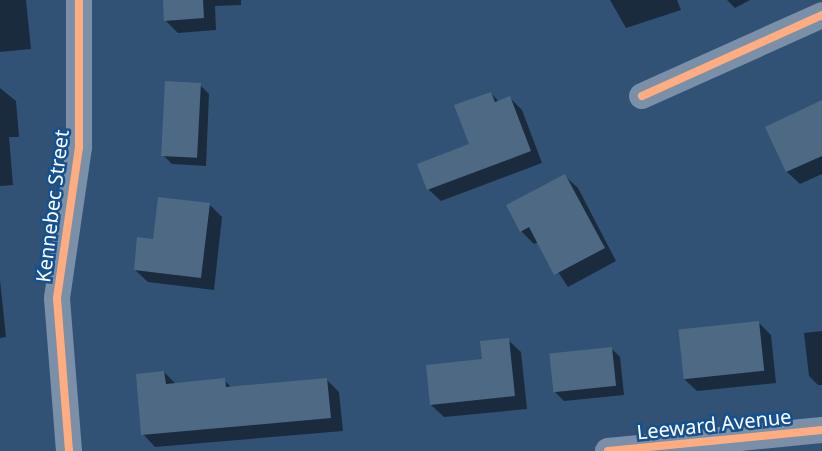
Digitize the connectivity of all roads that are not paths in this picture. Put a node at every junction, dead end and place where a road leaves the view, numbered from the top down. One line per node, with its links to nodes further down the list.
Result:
1 (78, 0): 5 (street, Kennebec Street)
2 (822, 15): 3 (street)
3 (642, 96)
4 (822, 430): 6 (street, Leeward Avenue)
5 (69, 451)
6 (608, 451)

